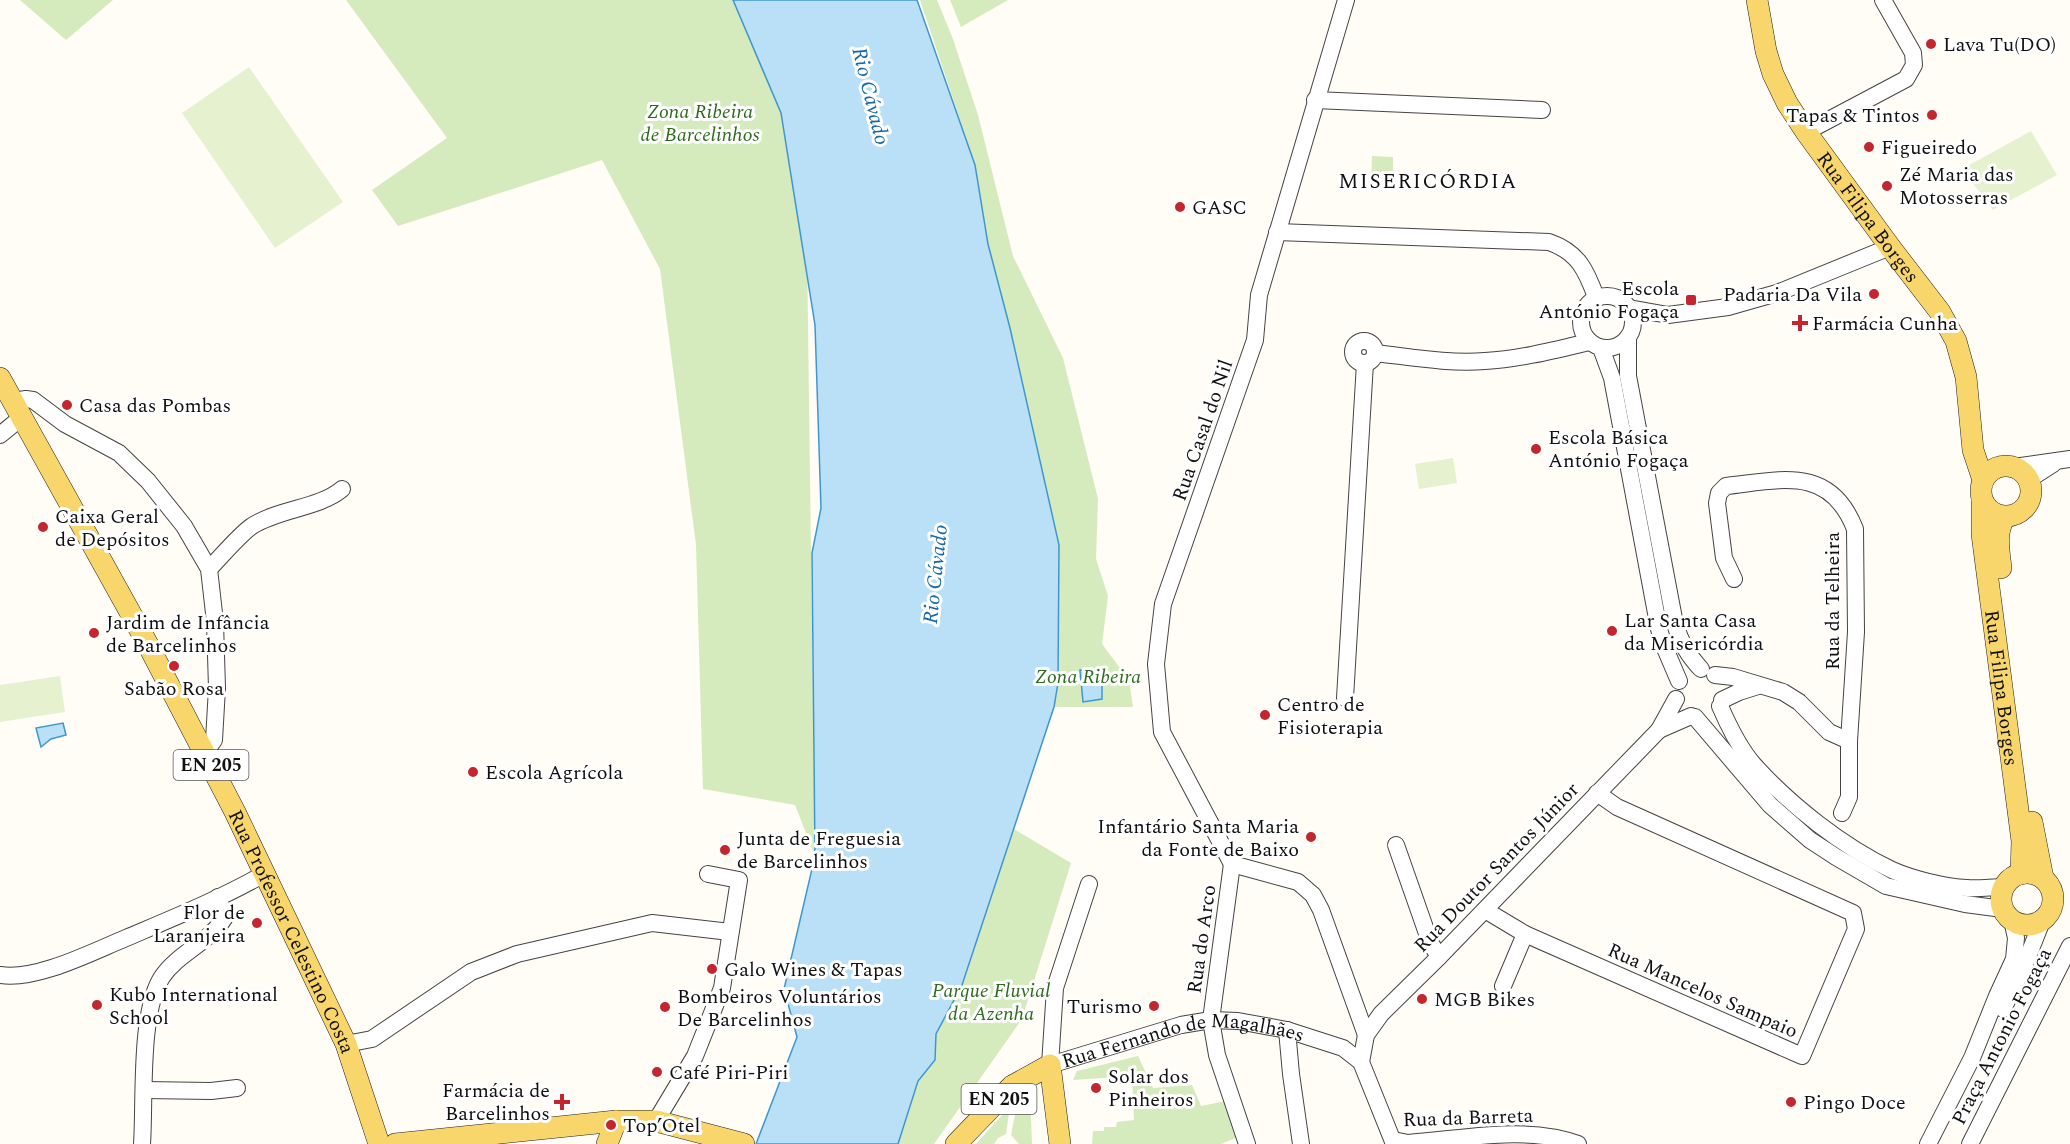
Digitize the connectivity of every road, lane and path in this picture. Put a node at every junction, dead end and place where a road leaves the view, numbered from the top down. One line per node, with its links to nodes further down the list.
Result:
1 (1346, 0): 4 (street, Rua Casal do Nil)
2 (1757, 0): 6 (main road, Rua Filipa Borges)
3 (1884, 0): 6 (street)
4 (1315, 100): 5 (street); 7 (street, Rua Casal do Nil)
5 (1542, 110)
6 (1806, 132): 8 (main road, Rua Filipa Borges)
7 (1277, 232): 9 (street); 40 (street, Rua Casal do Nil)
8 (1890, 247): 12 (street); 18 (main road, Rua Filipa Borges)
9 (1596, 297): 10 (street); 11 (street)
10 (1629, 308): 12 (street); 13 (street)
11 (1582, 313): 14 (street); 15 (street)
12 (1661, 315): 13 (street)
13 (1630, 333): 14 (street); 27 (street)
14 (1595, 345): 15 (street); 28 (street)
15 (1556, 350): 30 (street)
16 (0, 378): 17 (main road, Rua Professor Celestino Costa / EN 205)
17 (18, 409): 19 (street); 25 (street); 36 (main road, Rua Professor Celestino Costa / EN 205)
18 (1971, 433): 21 (main road); 23 (main road, Rua Filipa Borges)
19 (0, 435)
20 (2065, 460): 21 (street)
21 (2016, 471): 23 (main road); 24 (main road)
22 (342, 489): 25 (street)
23 (1982, 490): 24 (main road); 43 (main road, Rua Filipa Borges)
24 (2006, 517): 44 (main road, Rua Filipa Borges)
25 (209, 569): 36 (street)
26 (1734, 579): 35 (street, Rua da Telheira)
27 (1708, 672): 28 (street); 29 (street); 32 (street)
28 (1679, 681): 31 (street)
29 (1758, 686): 32 (street); 35 (street)
30 (1345, 698)
31 (1676, 699): 33 (street); 34 (street, Rua Doutor Santos Júnior)
32 (1721, 703): 33 (street); 46 (street)
33 (1693, 716): 34 (street, Rua Doutor Santos Júnior); 50 (street)
34 (1659, 730): 37 (street, Rua Doutor Santos Júnior)
35 (1849, 741): 38 (street, Rua da Telheira)
36 (205, 753): 41 (main road, Rua Professor Celestino Costa / EN 205)
37 (1597, 793): 48 (street, Rua Doutor Santos Júnior); 52 (street, Rua Mancelos Sampaio)
38 (1842, 813)
39 (1396, 845): 54 (street)
40 (1233, 864): 57 (street, Rua do Arco); 59 (street)
41 (264, 874): 47 (street); 60 (main road, Rua Professor Celestino Costa / EN 205)
42 (708, 874): 51 (street)
43 (2021, 874): 44 (main road); 46 (main road)
44 (2054, 882): 49 (main road)
45 (1089, 884): 63 (street)
46 (2004, 887): 50 (main road)
47 (218, 897): 55 (street); 65 (street)
48 (1485, 910): 52 (street, Rua Mancelos Sampaio); 54 (street, Rua Doutor Santos Júnior)
49 (2054, 910): 50 (main road); 61 (street)
50 (2007, 915): 61 (street)
51 (730, 932): 60 (street); 67 (street)
52 (1525, 934): 56 (street)
53 (2070, 946): 80 (street, Praça Antonio Fogaça)
54 (1439, 957): 59 (street, Rua Doutor Santos Júnior)
55 (0, 975)
56 (1503, 986)
57 (1212, 1020): 58 (street, Rua Fernando de Magalhães); 63 (street, Rua Fernando de Magalhães); 76 (street, Rua do Arco)
58 (1287, 1030): 62 (street, Rua Fernando de Magalhães); 77 (street)
59 (1366, 1035): 62 (street)
60 (346, 1044): 70 (main road, Rua Professor Celestino Costa / EN 205)
61 (1972, 1058): 79 (street)
62 (1361, 1062): 68 (street)
63 (1050, 1065): 74 (main road, Rua Fernando de Magalhães / EN 205); 75 (main road, EN 205)
64 (237, 1088): 65 (street)
65 (144, 1090): 69 (street)
66 (616, 1121): 67 (main road); 71 (main road); 72 (main road)
67 (656, 1121): 73 (main road)
68 (1394, 1142): 78 (street, Rua da Barreta)
69 (142, 1144)
70 (379, 1144)
71 (395, 1144)
72 (607, 1144)
73 (744, 1144)
74 (956, 1144)
75 (1060, 1144)
76 (1247, 1144)
77 (1301, 1144)
78 (1578, 1144)
79 (1928, 1144)
80 (1970, 1144)

